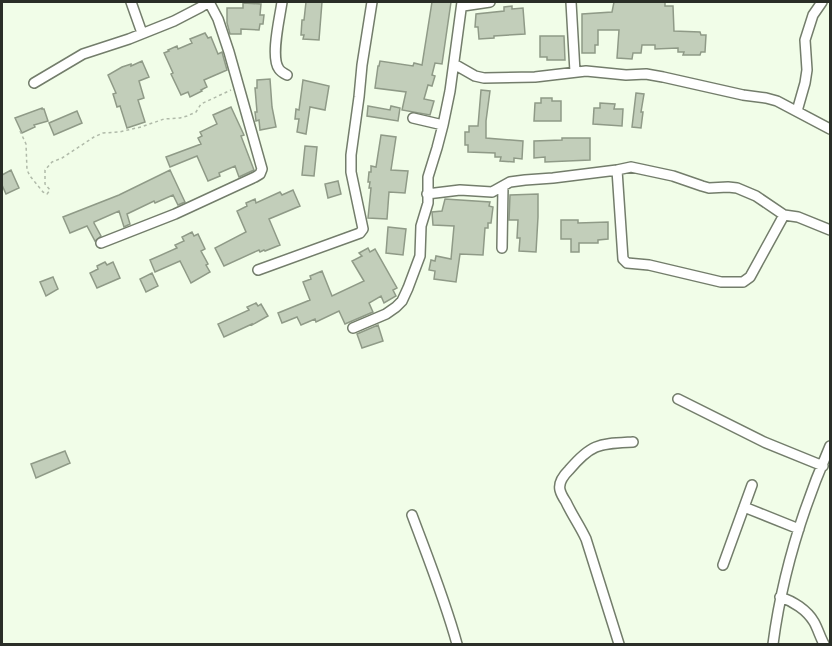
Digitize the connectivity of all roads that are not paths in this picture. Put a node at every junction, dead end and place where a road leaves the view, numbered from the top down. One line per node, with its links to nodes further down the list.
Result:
1 (131, 2): 9 (street)
2 (209, 2): 9 (street); 23 (street)
3 (282, 2): 12 (street)
4 (372, 2): 25 (street)
5 (490, 2): 8 (street)
6 (571, 2): 11 (street)
7 (822, 2): 14 (street)
8 (463, 4): 10 (street)
9 (142, 33): 13 (street)
10 (454, 64): 11 (street); 16 (street)
11 (575, 72): 14 (street)
12 (287, 75)
13 (34, 83)
14 (797, 111): 17 (street)
15 (413, 118): 16 (street)
16 (443, 126): 20 (street)
17 (831, 129)
18 (617, 170): 19 (street); 21 (street); 21 (street)
19 (503, 186): 20 (street); 24 (street)
20 (427, 195): 26 (street)
21 (784, 215): 22 (street)
22 (831, 230)
23 (101, 243)
24 (502, 248)
25 (258, 270)
26 (353, 328)
27 (678, 399): 30 (street)
28 (633, 442): 38 (street)
29 (830, 450): 30 (street)
30 (823, 466): 34 (street)
31 (752, 485): 32 (street)
32 (744, 507): 34 (street); 35 (street)
33 (412, 515): 37 (street)
34 (799, 529): 36 (street)
35 (723, 565)
36 (780, 597): 39 (street); 40 (street)
37 (457, 645)
38 (619, 645)
39 (773, 645)
40 (824, 645)

